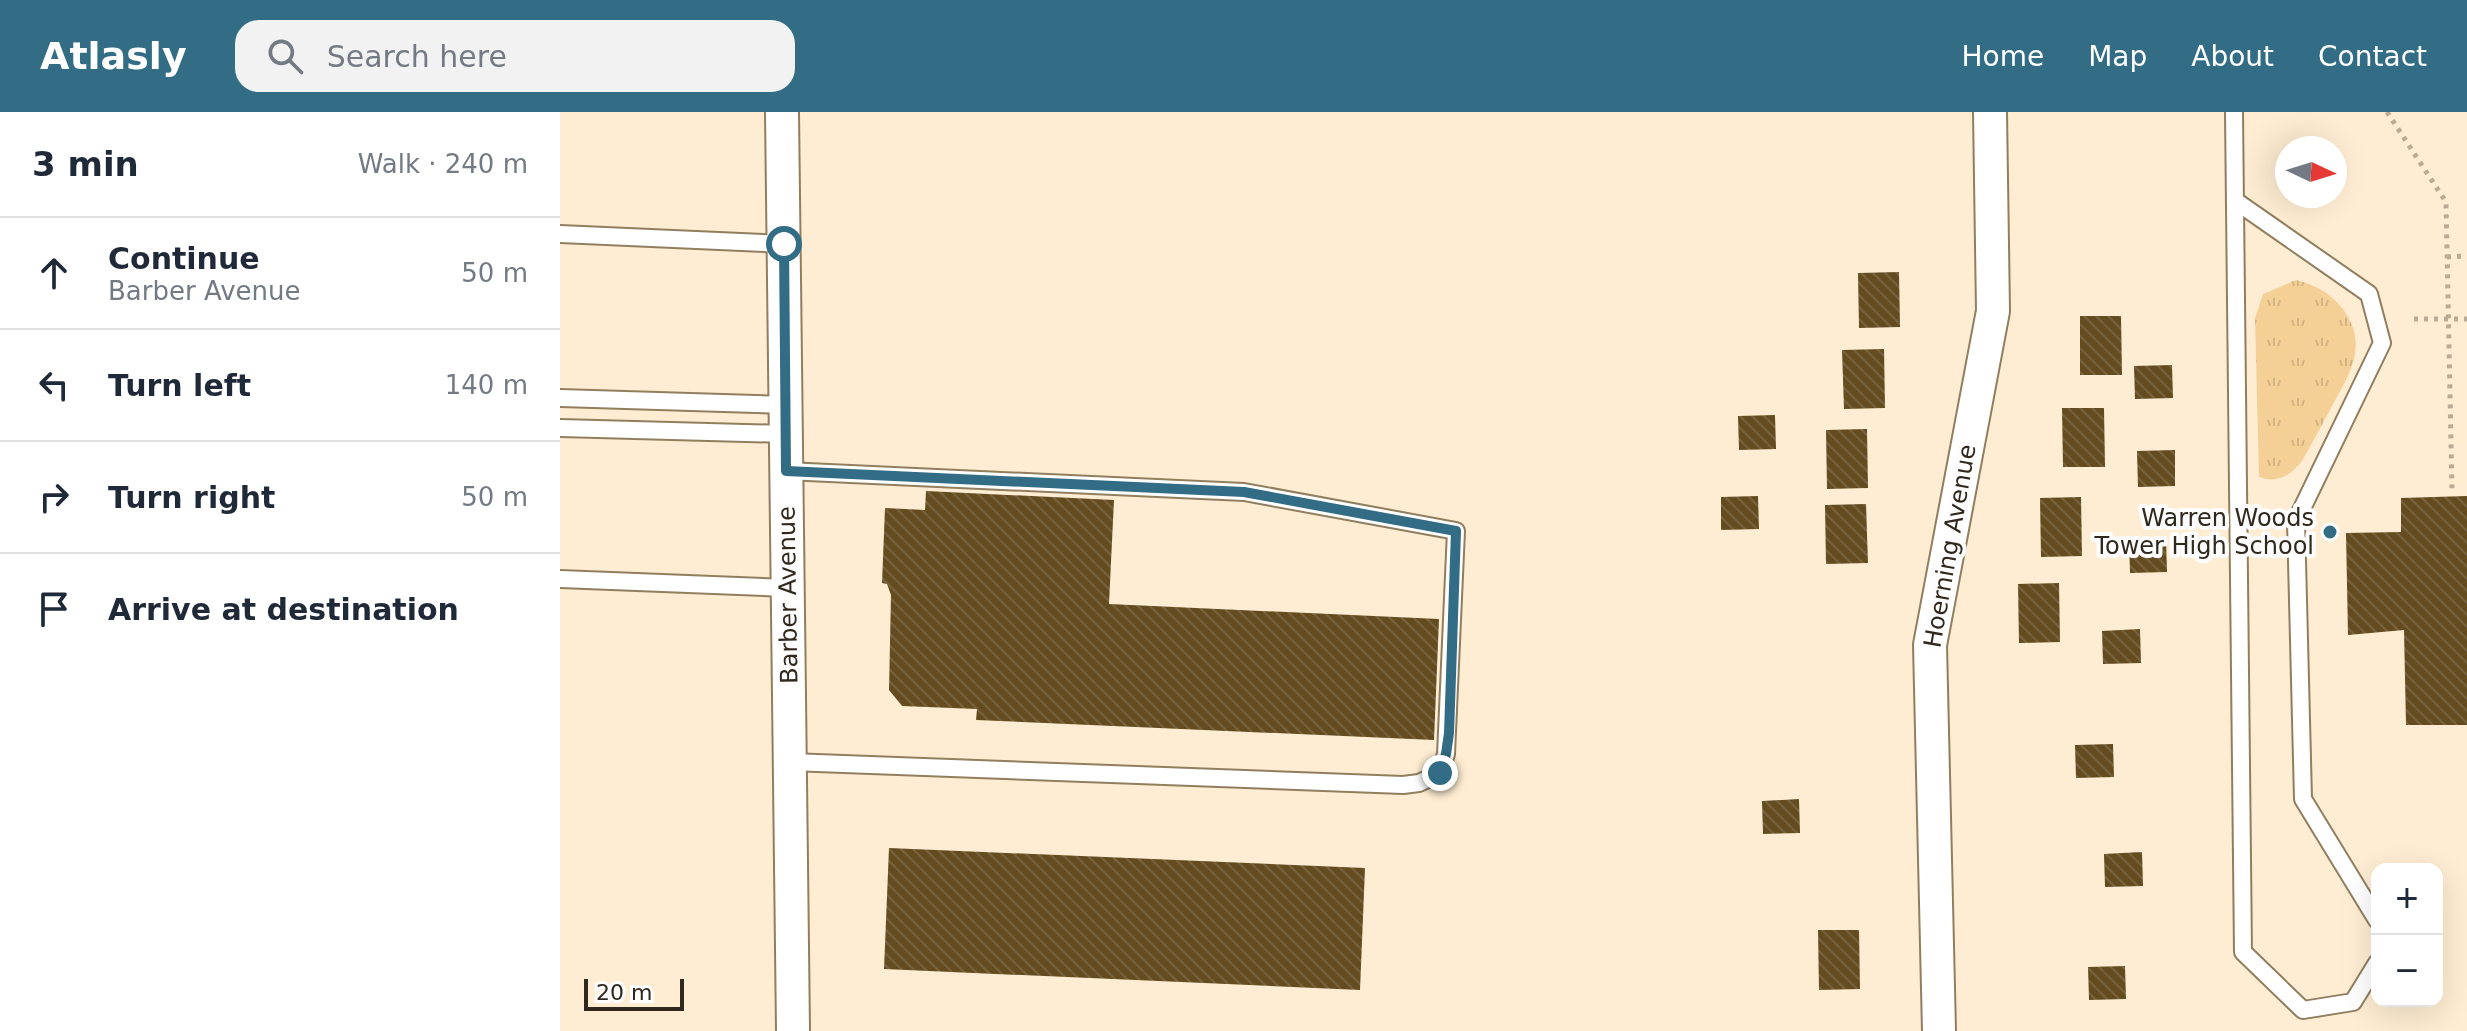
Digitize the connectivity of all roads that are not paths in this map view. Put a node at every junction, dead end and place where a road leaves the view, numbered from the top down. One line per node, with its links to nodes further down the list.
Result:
1 (782, 112): 6 (street, Barber Avenue)
2 (1990, 112): 17 (street, Hoerning Avenue)
3 (2234, 112): 4 (lane)
4 (2237, 202): 14 (lane); 15 (lane)
5 (560, 234): 6 (lane)
6 (784, 244): 8 (street, Barber Avenue)
7 (560, 398): 8 (lane)
8 (786, 420): 9 (lane); 10 (street, Barber Avenue)
9 (560, 428)
10 (786, 471): 12 (street, Barber Avenue); 13 (lane)
11 (560, 579): 12 (lane)
12 (788, 588): 13 (street, Barber Avenue)
13 (790, 762): 16 (street, Barber Avenue)
14 (2371, 910)
15 (2371, 973)
16 (793, 1031)
17 (1939, 1031)

